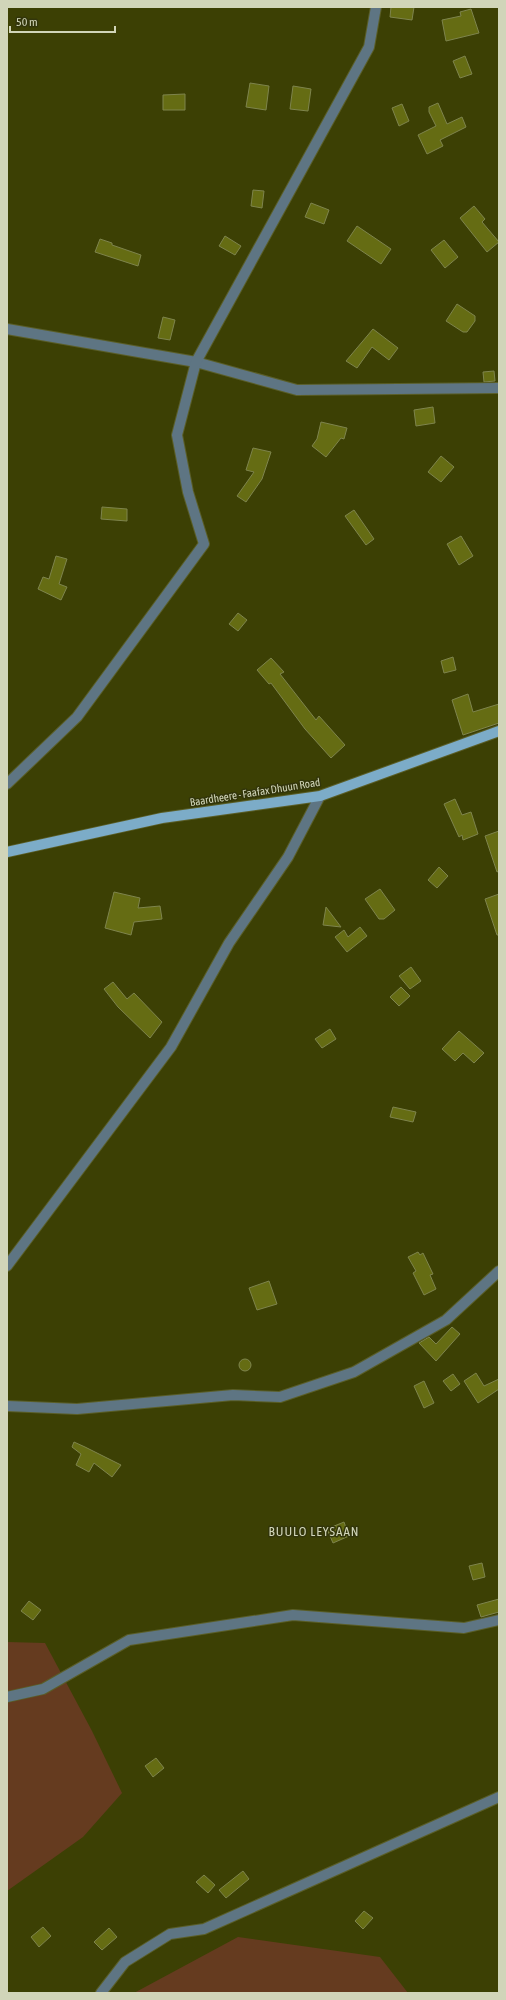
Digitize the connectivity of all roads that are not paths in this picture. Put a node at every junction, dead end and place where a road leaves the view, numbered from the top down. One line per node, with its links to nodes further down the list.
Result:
1 (376, 7): 3 (street)
2 (7, 329): 3 (street)
3 (196, 362): 4 (street); 6 (street)
4 (499, 388)
5 (499, 731): 7 (main road, Baardheere - Faafax Dhuun Road)
6 (7, 784)
7 (320, 796): 8 (main road, Baardheere - Faafax Dhuun Road); 9 (street)
8 (7, 852)
9 (7, 1266)
10 (499, 1271): 11 (street)
11 (7, 1406)
12 (499, 1620): 13 (street)
13 (7, 1697)
14 (499, 1796): 15 (street)
15 (101, 1993)

